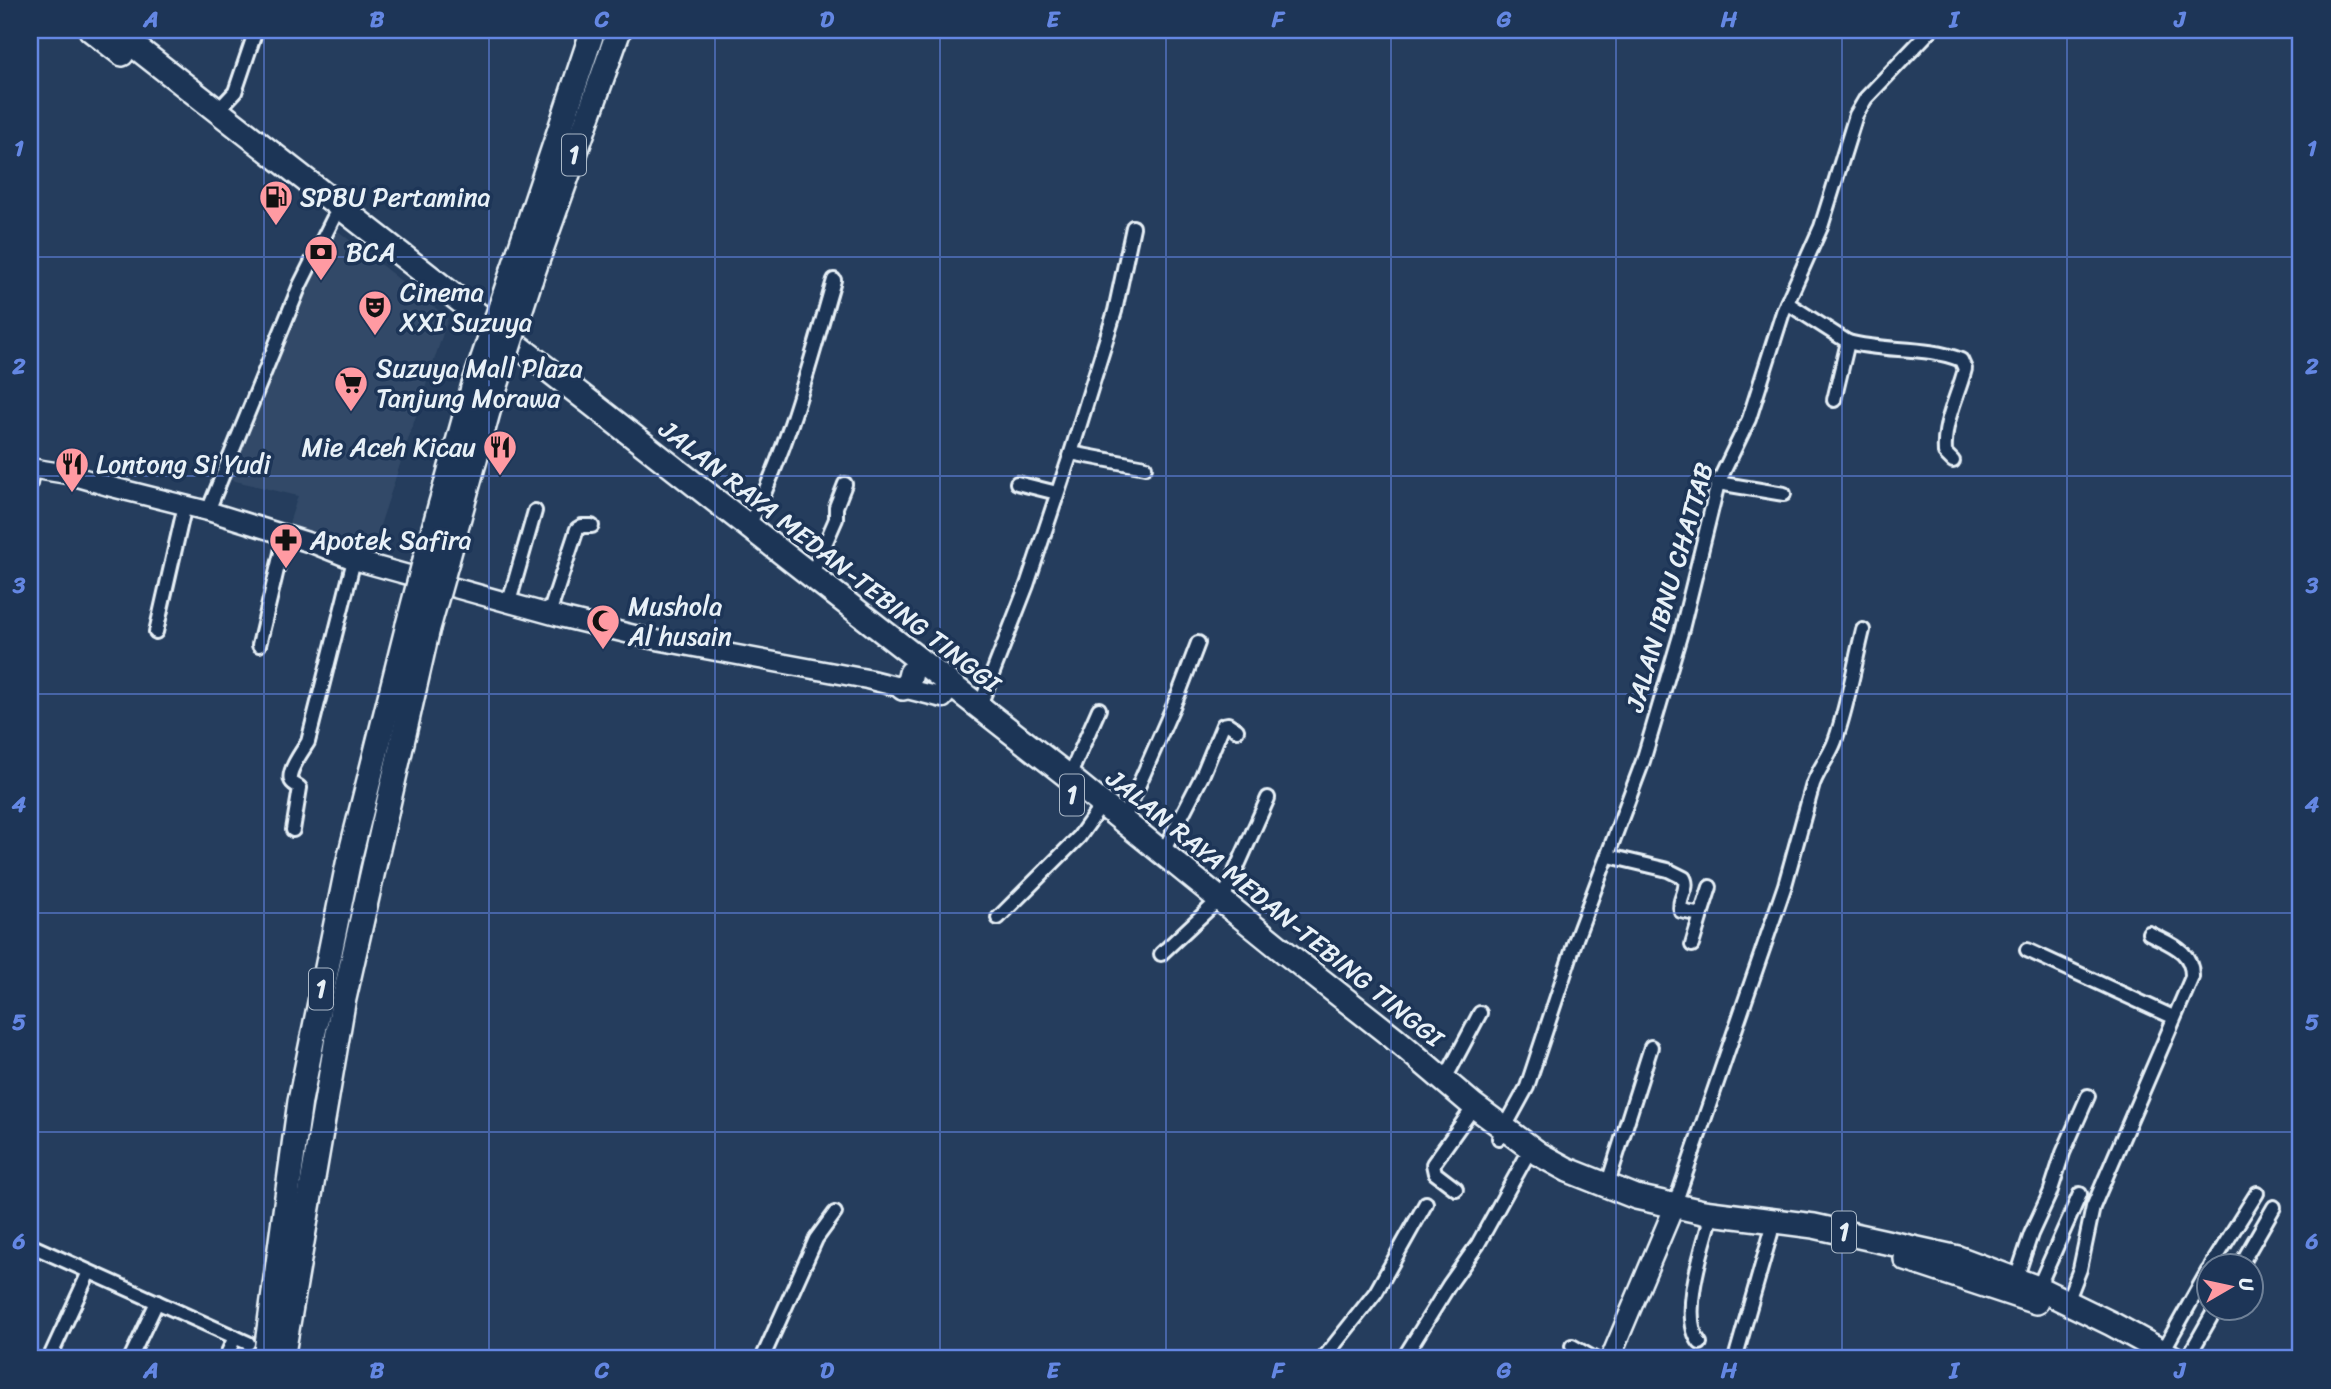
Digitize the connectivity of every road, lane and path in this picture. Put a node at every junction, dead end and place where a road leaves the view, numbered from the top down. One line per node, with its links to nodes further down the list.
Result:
1 (91, 30): 8 (highway, JALAN RAYA MEDAN-TEBING TINGGI / 1)
2 (114, 30): 7 (highway, JALAN RAYA MEDAN-TEBING TINGGI / 1)
3 (256, 30): 7 (street)
4 (593, 30): 10 (highway, 1)
5 (619, 30): 10 (highway, 1)
6 (1931, 30): 12 (street, JALAN IBNU CHATTAB)
7 (218, 110): 30 (highway, JALAN RAYA MEDAN-TEBING TINGGI / 1)
8 (334, 217): 27 (street); 41 (highway, JALAN RAYA MEDAN-TEBING TINGGI / 1)
9 (1133, 227): 15 (street)
10 (521, 276): 36 (highway, 1, bridge)
11 (834, 280): 30 (street)
12 (1787, 303): 13 (street); 17 (street, JALAN IBNU CHATTAB)
13 (1848, 342): 14 (street); 16 (street)
14 (1834, 400)
15 (1071, 453): 18 (street); 24 (street)
16 (1953, 461)
17 (1726, 464): 21 (street, JALAN IBNU CHATTAB); 23 (street)
18 (1145, 467)
19 (31, 473): 26 (main road)
20 (1017, 483): 24 (street)
21 (1718, 483): 23 (street); 52 (street, JALAN IBNU CHATTAB)
22 (845, 484): 33 (street)
23 (1739, 486): 25 (street)
24 (1057, 493): 43 (street)
25 (1784, 494)
26 (185, 505): 27 (main road); 38 (street)
27 (208, 510): 31 (main road)
28 (536, 511): 34 (street)
29 (592, 526): 35 (street)
30 (748, 527): 33 (highway, JALAN RAYA MEDAN-TEBING TINGGI / 1)
31 (285, 536): 32 (main road); 40 (street)
32 (354, 559): 34 (main road); 50 (street)
33 (811, 576): 42 (highway, JALAN RAYA MEDAN-TEBING TINGGI / 1)
34 (509, 602): 35 (main road)
35 (550, 614): 41 (main road)
36 (418, 626): 97 (highway, 1); 98 (highway, 1)
37 (1863, 630): 75 (street)
38 (156, 632)
39 (1198, 643): 49 (street)
40 (259, 645)
41 (907, 680): 42 (highway, JALAN RAYA MEDAN-TEBING TINGGI / 1)
42 (947, 692): 43 (highway, JALAN RAYA MEDAN-TEBING TINGGI / 1); 48 (highway, JALAN RAYA MEDAN-TEBING TINGGI / 1)
43 (979, 708): 46 (highway, JALAN RAYA MEDAN-TEBING TINGGI / 1)
44 (1099, 709): 46 (street)
45 (1237, 730): 51 (street)
46 (1069, 777): 49 (highway, JALAN RAYA MEDAN-TEBING TINGGI / 1)
47 (1268, 798): 54 (street)
48 (1096, 813): 54 (highway, JALAN RAYA MEDAN-TEBING TINGGI / 1); 56 (street)
49 (1123, 821): 51 (highway, JALAN RAYA MEDAN-TEBING TINGGI / 1)
50 (293, 830)
51 (1163, 852): 54 (highway, JALAN RAYA MEDAN-TEBING TINGGI / 1)
52 (1609, 856): 55 (street); 67 (street, JALAN IBNU CHATTAB)
53 (1710, 887): 55 (street)
54 (1216, 904): 60 (street); 64 (highway, JALAN RAYA MEDAN-TEBING TINGGI / 1); 66 (highway, JALAN RAYA MEDAN-TEBING TINGGI / 1)
55 (1701, 915): 58 (street)
56 (998, 918)
57 (2149, 933): 62 (street)
58 (1692, 945)
59 (2027, 950): 62 (street)
60 (1161, 954)
61 (1480, 1013): 64 (street)
62 (2173, 1017): 87 (street)
63 (1651, 1047): 69 (street)
64 (1444, 1081): 67 (highway, JALAN RAYA MEDAN-TEBING TINGGI / 1)
65 (2088, 1096): 83 (street)
66 (1468, 1115): 67 (highway, JALAN RAYA MEDAN-TEBING TINGGI / 1); 70 (street)
67 (1502, 1134): 68 (highway, JALAN RAYA MEDAN-TEBING TINGGI / 1); 69 (highway, JALAN RAYA MEDAN-TEBING TINGGI / 1)
68 (1525, 1159): 75 (highway, JALAN RAYA MEDAN-TEBING TINGGI / 1); 101 (street)
69 (1607, 1186): 75 (highway, JALAN RAYA MEDAN-TEBING TINGGI / 1)
70 (1456, 1189)
71 (2257, 1193): 80 (street)
72 (2080, 1194): 84 (street)
73 (1426, 1203): 100 (street)
74 (2274, 1207): 81 (street)
75 (1671, 1212): 77 (highway, JALAN RAYA MEDAN-TEBING TINGGI / 1); 83 (highway, JALAN RAYA MEDAN-TEBING TINGGI / 1); 103 (main road)
76 (835, 1213): 99 (street)
77 (1709, 1225): 78 (highway, JALAN RAYA MEDAN-TEBING TINGGI / 1); 91 (street)
78 (1771, 1233): 93 (highway, JALAN RAYA MEDAN-TEBING TINGGI / 1); 104 (street)
79 (30, 1245): 82 (street)
80 (2220, 1252)
81 (2248, 1252)
82 (89, 1272): 86 (street); 94 (street)
83 (2016, 1279): 84 (highway, JALAN RAYA MEDAN-TEBING TINGGI / 1)
84 (2038, 1288): 87 (highway, JALAN RAYA MEDAN-TEBING TINGGI / 1)
85 (2194, 1298): 93 (street)
86 (157, 1302): 89 (street); 95 (street)
87 (2067, 1302): 93 (highway, JALAN RAYA MEDAN-TEBING TINGGI / 1)
88 (2208, 1322): 105 (street)
89 (235, 1337): 90 (street); 96 (street)
90 (248, 1343)
91 (1700, 1343)
92 (1572, 1346): 102 (street)
93 (2164, 1357)
94 (49, 1359)
95 (130, 1359)
96 (225, 1359)
97 (265, 1359)
98 (282, 1359)
99 (762, 1359)
100 (1323, 1359)
101 (1403, 1359)
102 (1595, 1359)
103 (1610, 1359)
104 (1735, 1359)
105 (2187, 1359)

